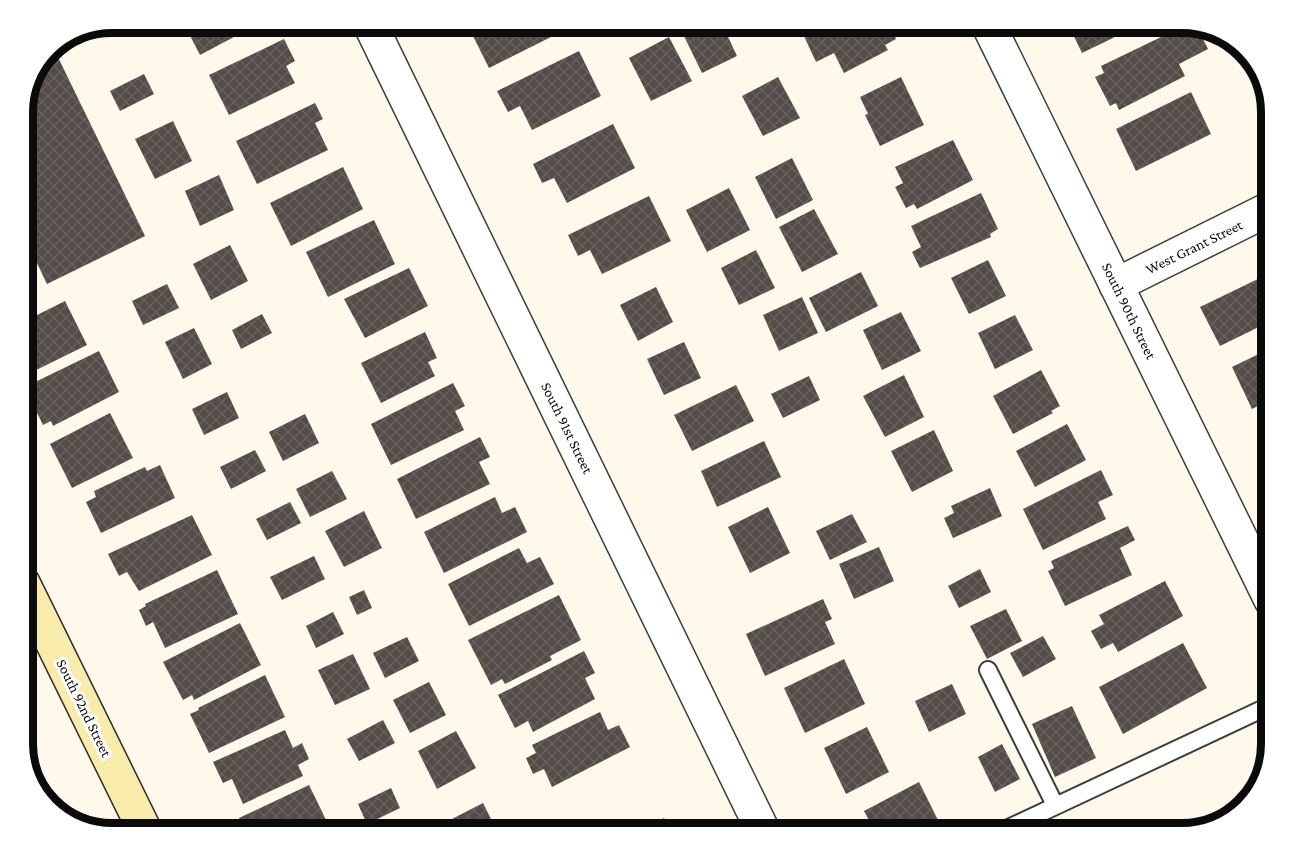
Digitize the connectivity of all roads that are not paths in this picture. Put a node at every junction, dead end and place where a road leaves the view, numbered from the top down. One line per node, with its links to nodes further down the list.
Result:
1 (374, 33): 11 (street, South 91st Street)
2 (992, 33): 4 (street, South 90th Street)
3 (1261, 213): 4 (street, West Grant Street)
4 (1116, 285): 5 (street, South 90th Street)
5 (1261, 578)
6 (33, 603): 10 (street, South 92nd Street)
7 (988, 670): 9 (lane)
8 (1261, 710): 9 (lane)
9 (1055, 805): 12 (lane)
10 (141, 823)
11 (759, 823)
12 (1020, 823)

